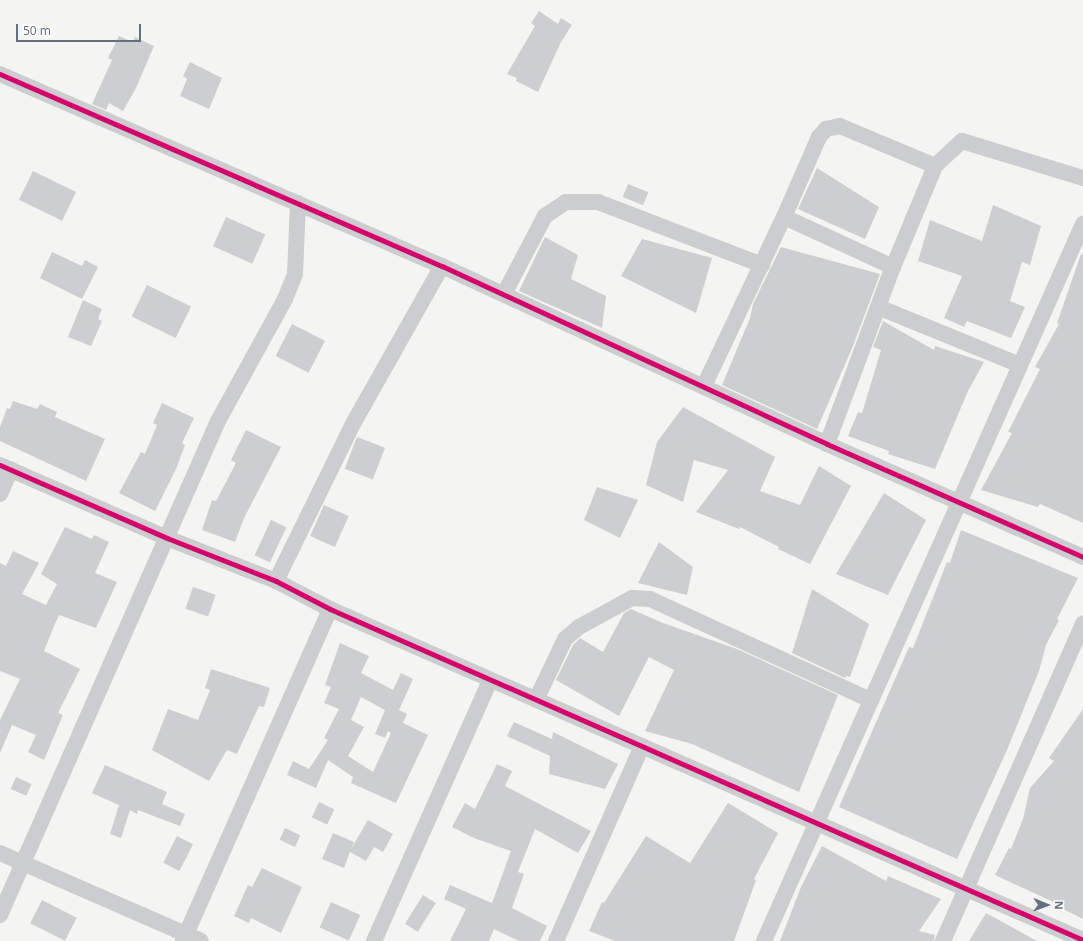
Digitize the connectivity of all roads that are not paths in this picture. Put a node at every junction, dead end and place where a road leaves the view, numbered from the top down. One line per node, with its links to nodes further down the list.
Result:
1 (0, 74): 4 (street)
2 (935, 166): 3 (street); 5 (street); 9 (street)
3 (1083, 178)
4 (298, 203): 8 (street); 18 (street)
5 (784, 217): 7 (street); 9 (street)
6 (1083, 224): 12 (street)
7 (762, 265): 10 (street); 13 (street)
8 (442, 266): 10 (street); 20 (street)
9 (893, 267): 11 (street)
10 (504, 294): 13 (street)
11 (878, 307): 12 (street); 14 (street)
12 (1020, 365): 17 (street)
13 (704, 386): 14 (street)
14 (827, 444): 17 (street)
15 (6, 467): 16 (street); 18 (street)
16 (0, 494)
17 (959, 502): 19 (street); 25 (street)
18 (167, 538): 20 (street); 29 (street)
19 (1083, 557)
20 (276, 580): 21 (street)
21 (330, 610): 23 (street); 32 (street)
22 (1083, 623): 30 (street)
23 (490, 680): 24 (street); 35 (street)
24 (536, 700): 25 (street); 26 (street)
25 (871, 700): 27 (street)
26 (642, 746): 27 (street); 36 (street)
27 (816, 823): 30 (street); 37 (street)
28 (0, 853): 29 (street)
29 (23, 863): 31 (street); 32 (street)
30 (966, 889): 33 (street); 38 (street)
31 (0, 915)
32 (184, 938): 34 (street)
33 (1083, 940)
34 (201, 941)
35 (374, 941)
36 (556, 941)
37 (764, 941)
38 (943, 941)

